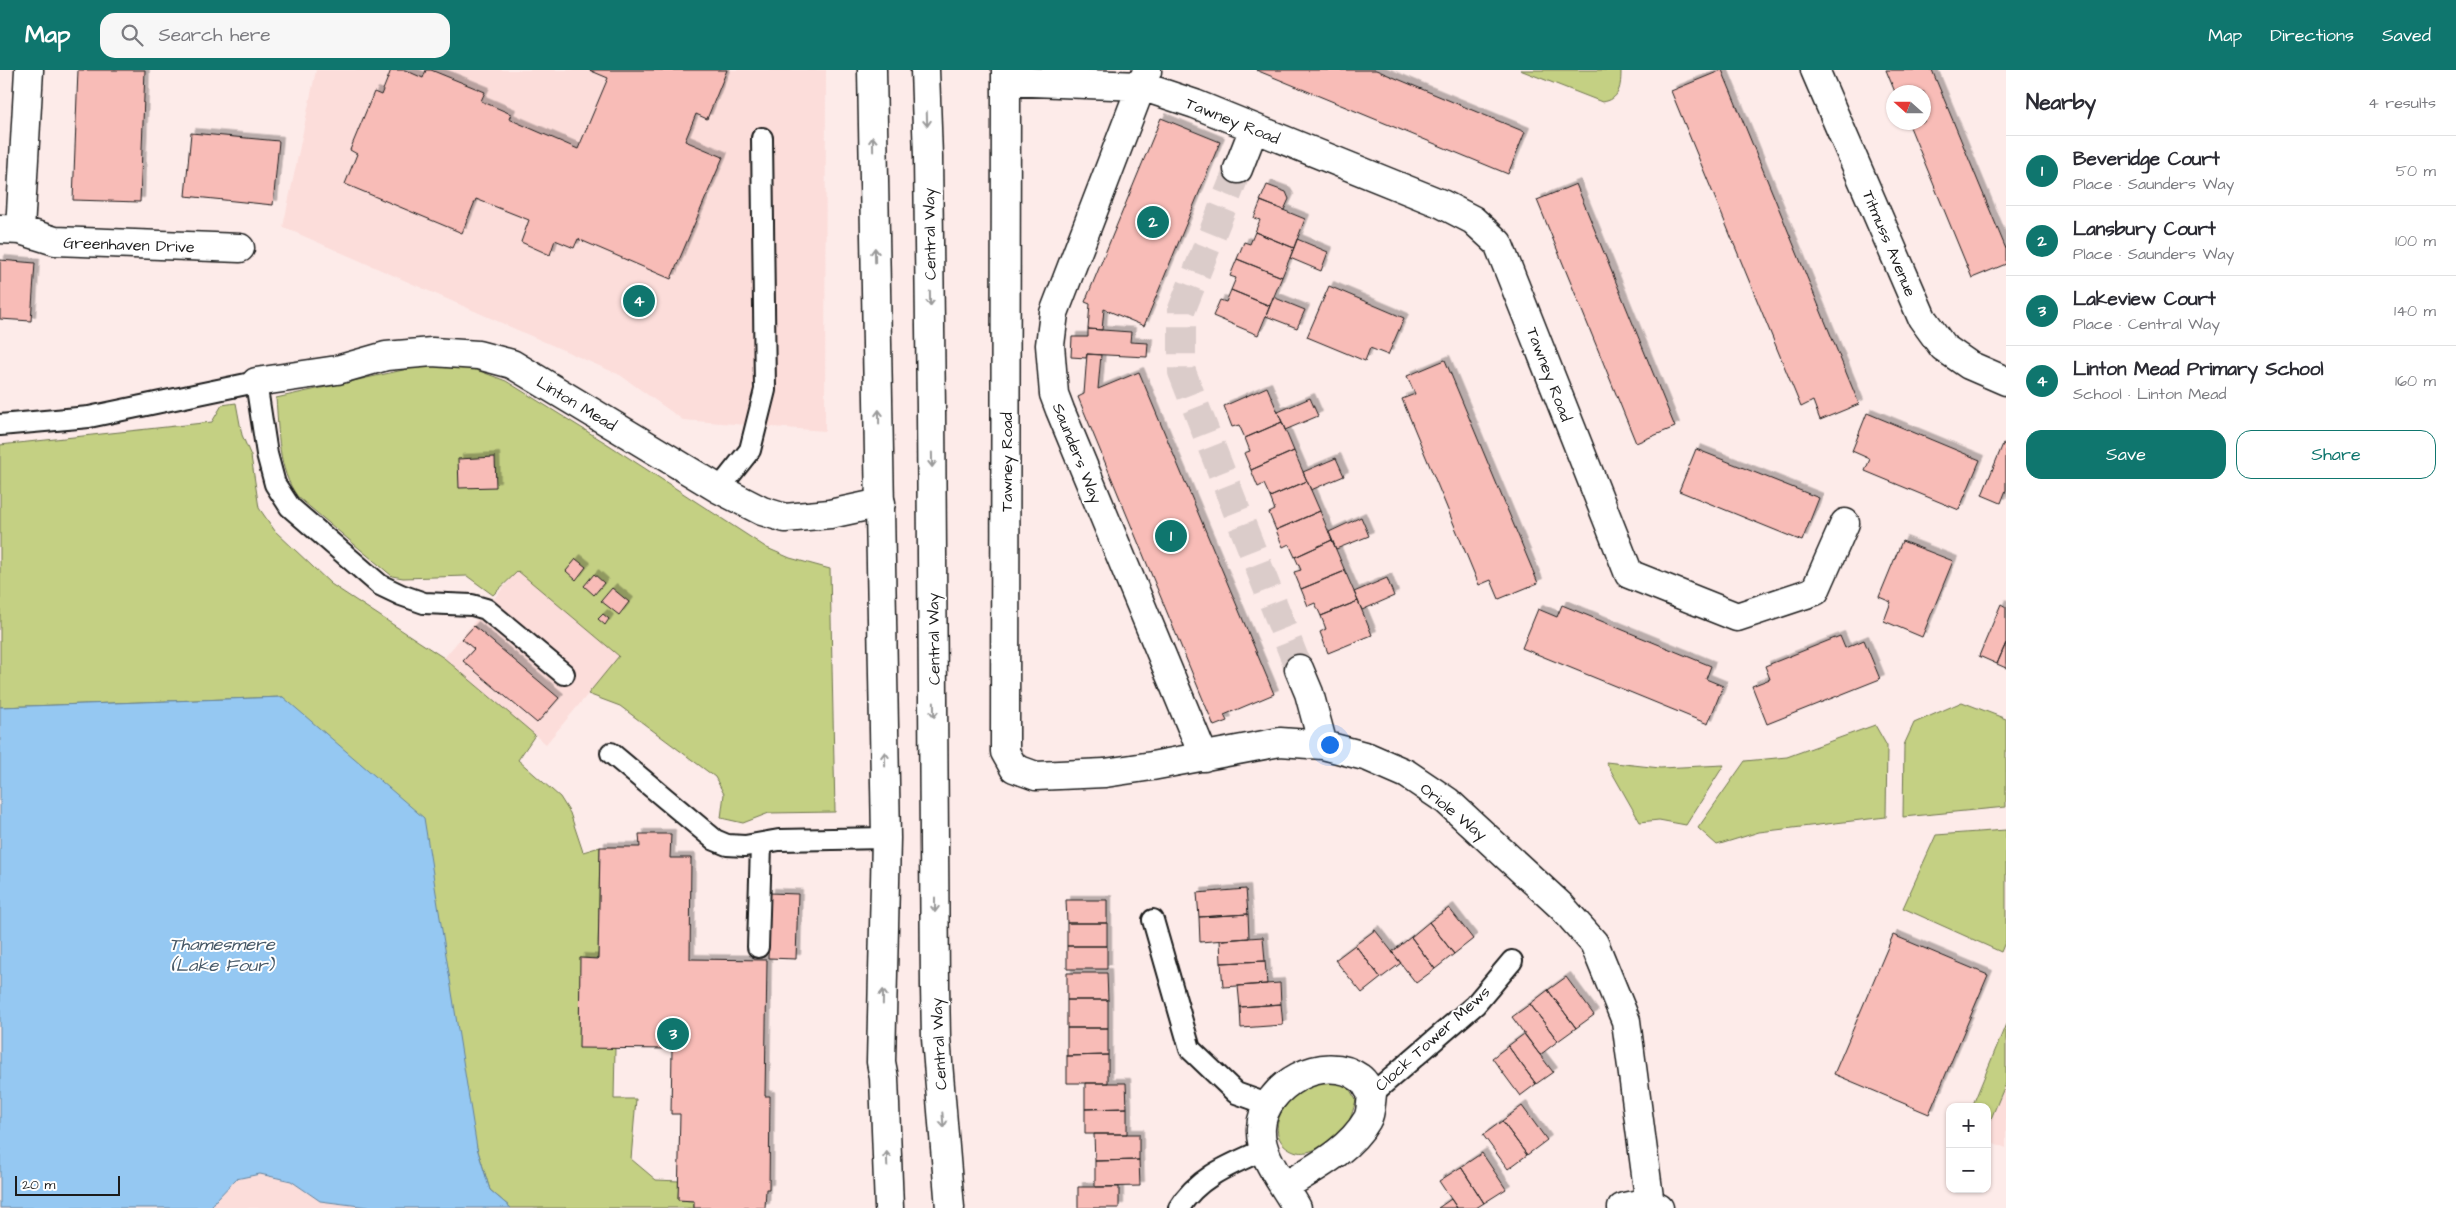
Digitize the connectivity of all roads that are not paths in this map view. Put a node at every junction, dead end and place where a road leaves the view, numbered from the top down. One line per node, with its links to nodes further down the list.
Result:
1 (29, 70): 10 (street, Greenhaven Drive)
2 (872, 70): 16 (street, one-way to 2)
3 (924, 70): 35 (street, Central Way, one-way to 35)
4 (1815, 70): 12 (street, Titmuss Avenue)
5 (1006, 75): 6 (street, Tawney Road); 23 (street, Tawney Road)
6 (1144, 78): 7 (street, Tawney Road); 22 (street, Saunders Way)
7 (1254, 128): 9 (street); 17 (street, Tawney Road)
8 (762, 138): 15 (lane)
9 (1238, 169)
10 (10, 230): 11 (street, Greenhaven Drive)
11 (240, 248)
12 (2006, 381)
13 (256, 382): 14 (lane); 15 (street, Linton Mead); 19 (lane)
14 (0, 425)
15 (719, 489): 16 (street, Linton Mead)
16 (881, 503): 24 (street, one-way to 16)
17 (1845, 523)
18 (1298, 669): 20 (street)
19 (564, 674)
20 (1323, 745): 22 (street, Oriole Way); 33 (street, Oriole Way)
21 (611, 753): 25 (lane)
22 (1204, 756): 23 (street, Oriole Way)
23 (1014, 768)
24 (886, 838): 25 (lane); 34 (street, one-way to 24)
25 (761, 845): 27 (lane)
26 (1152, 920): 30 (lane)
27 (758, 948)
28 (1512, 961): 29 (lane, Clock Tower Mews)
29 (1372, 1094): 30 (street, Clock Tower Mews); 32 (street, Clock Tower Mews)
30 (1267, 1104): 31 (street, Clock Tower Mews)
31 (1263, 1150): 32 (street, Clock Tower Mews); 36 (lane)
32 (1291, 1197)
33 (1654, 1206): 37 (street)
34 (889, 1208)
35 (950, 1208)
36 (1179, 1208)
37 (1622, 1208)

